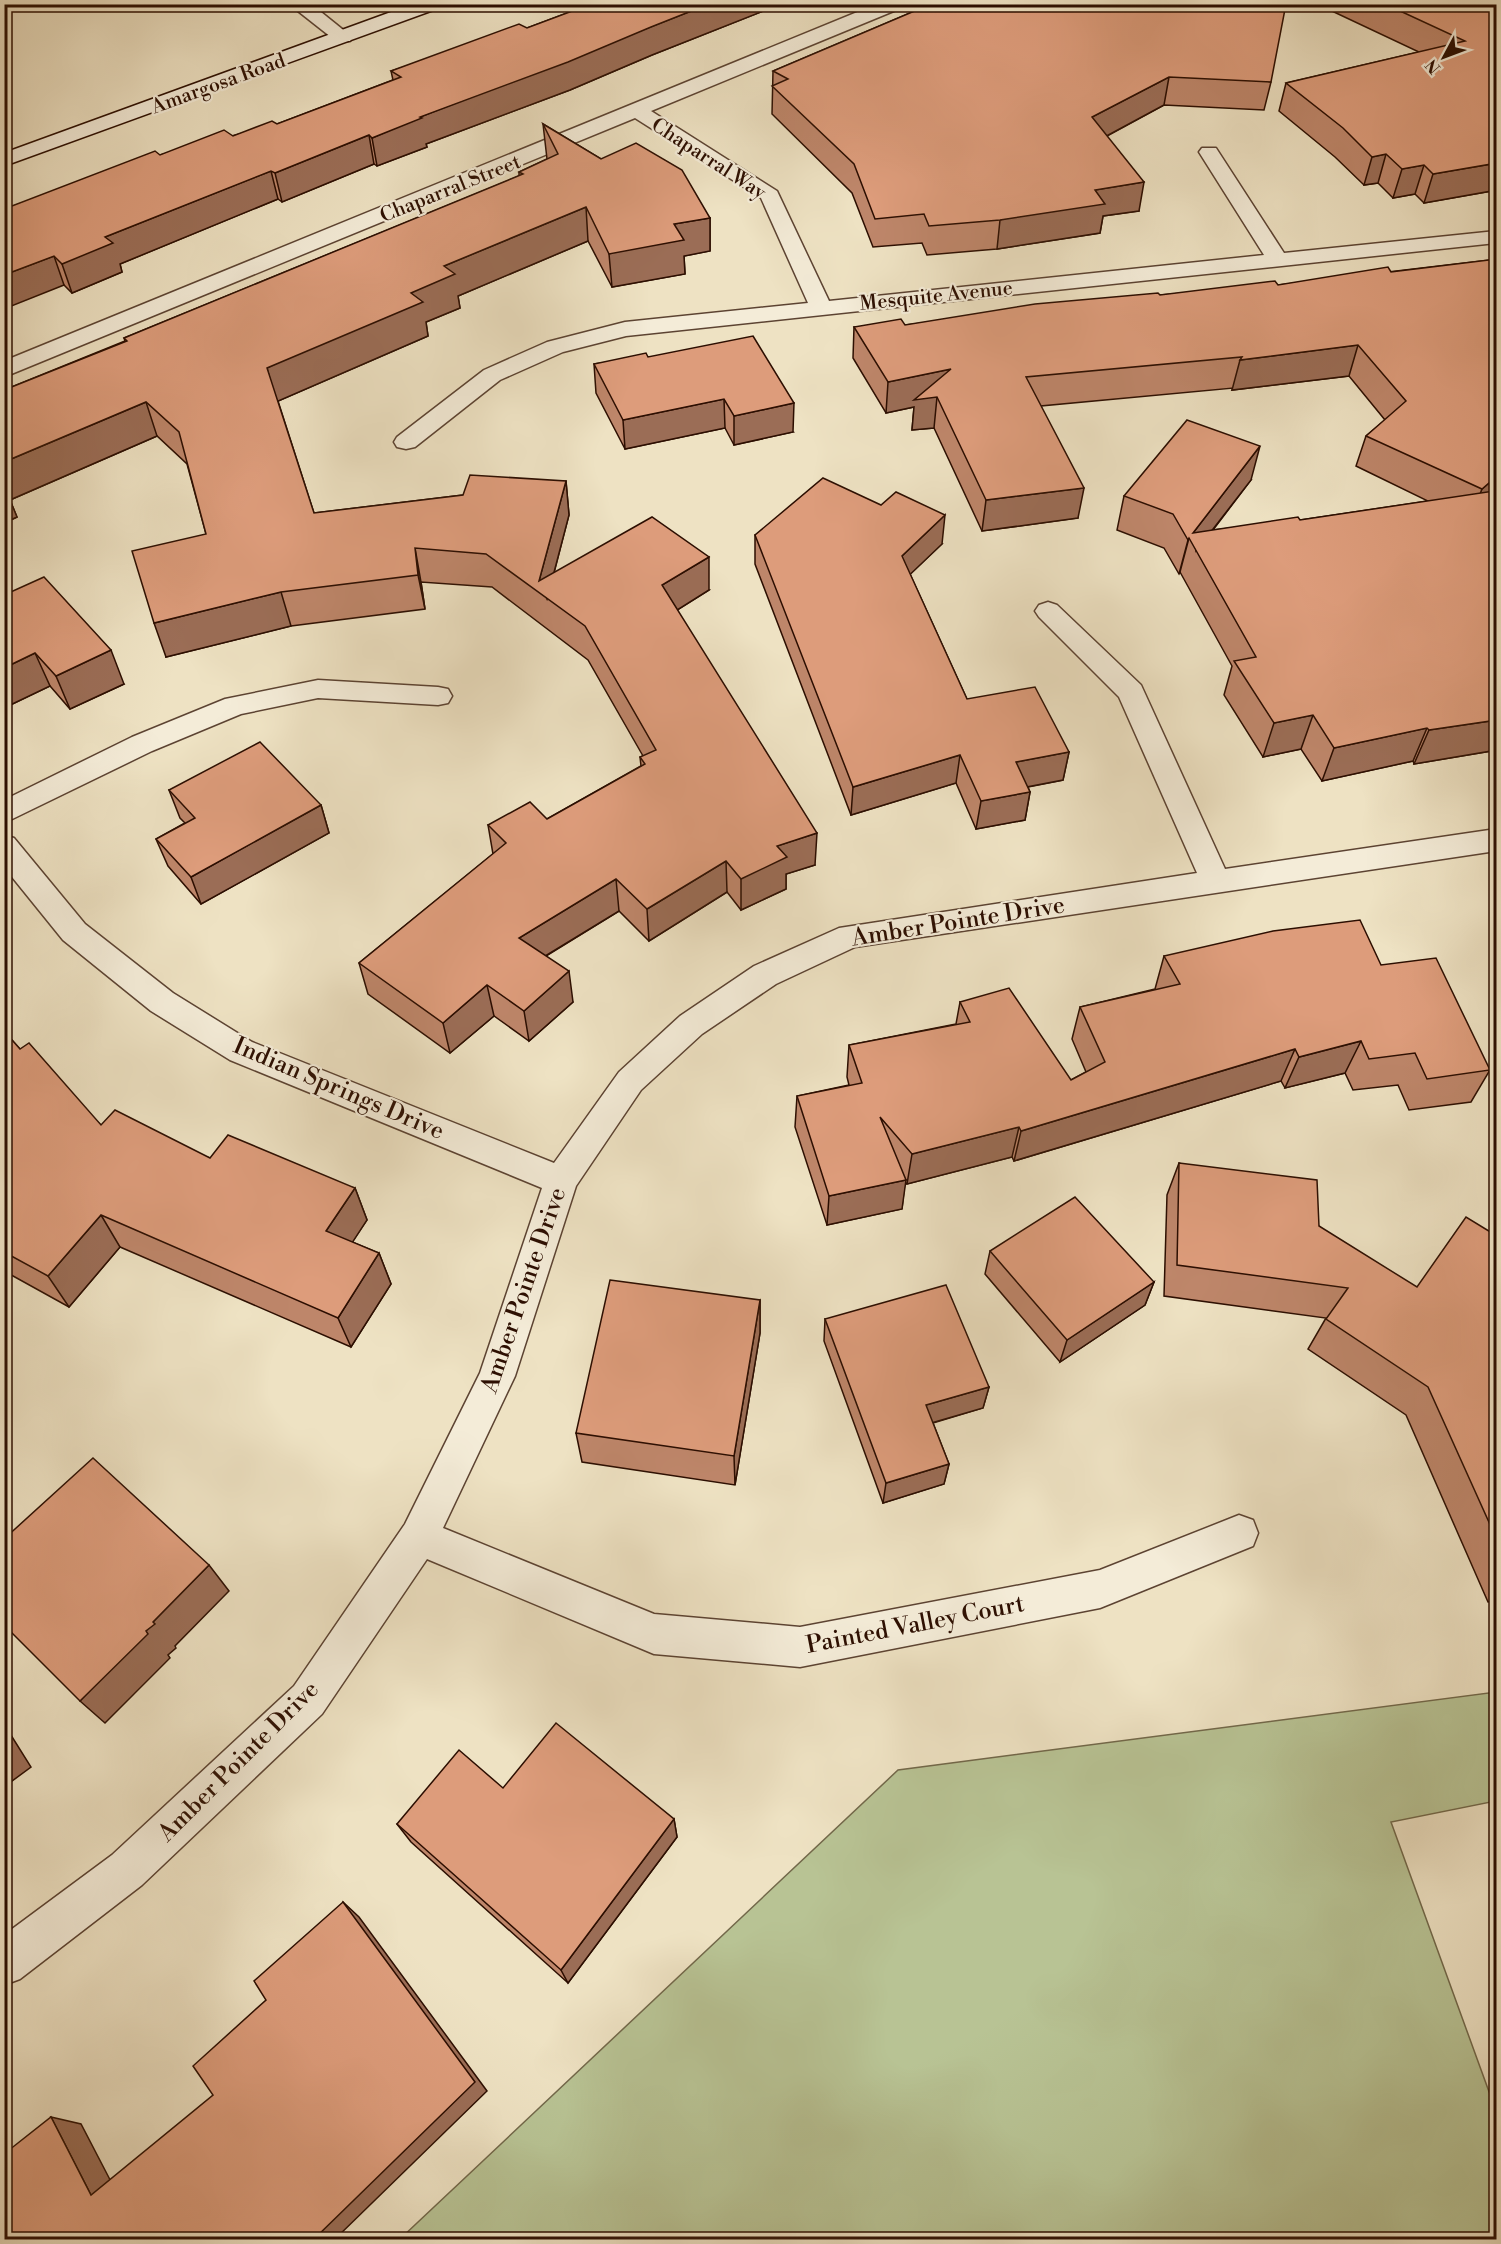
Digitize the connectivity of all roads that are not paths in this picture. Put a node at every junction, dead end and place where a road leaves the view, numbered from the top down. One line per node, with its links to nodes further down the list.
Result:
1 (297, 4): 4 (street)
2 (432, 4): 4 (street, Amargosa Road)
3 (894, 4): 5 (street, Chaparral Street)
4 (343, 37): 7 (street, Amargosa Road)
5 (638, 111): 10 (street, Chaparral Way); 11 (street, Chaparral Street)
6 (1209, 152): 9 (street)
7 (4, 160)
8 (1497, 237): 9 (street, Mesquite Avenue)
9 (1278, 260): 10 (street, Mesquite Avenue)
10 (821, 307): 12 (street, Mesquite Avenue)
11 (4, 370)
12 (406, 442)
13 (1048, 611): 18 (street)
14 (438, 696): 15 (street)
15 (4, 813)
16 (1497, 840): 18 (street, Amber Pointe Drive)
17 (4, 846): 19 (street, Indian Springs Drive)
18 (1215, 881): 19 (street, Amber Pointe Drive)
19 (561, 1180): 21 (street, Amber Pointe Drive)
20 (1239, 1533): 21 (street, Painted Valley Court)
21 (419, 1537): 22 (street, Amber Pointe Drive)
22 (4, 1964)

